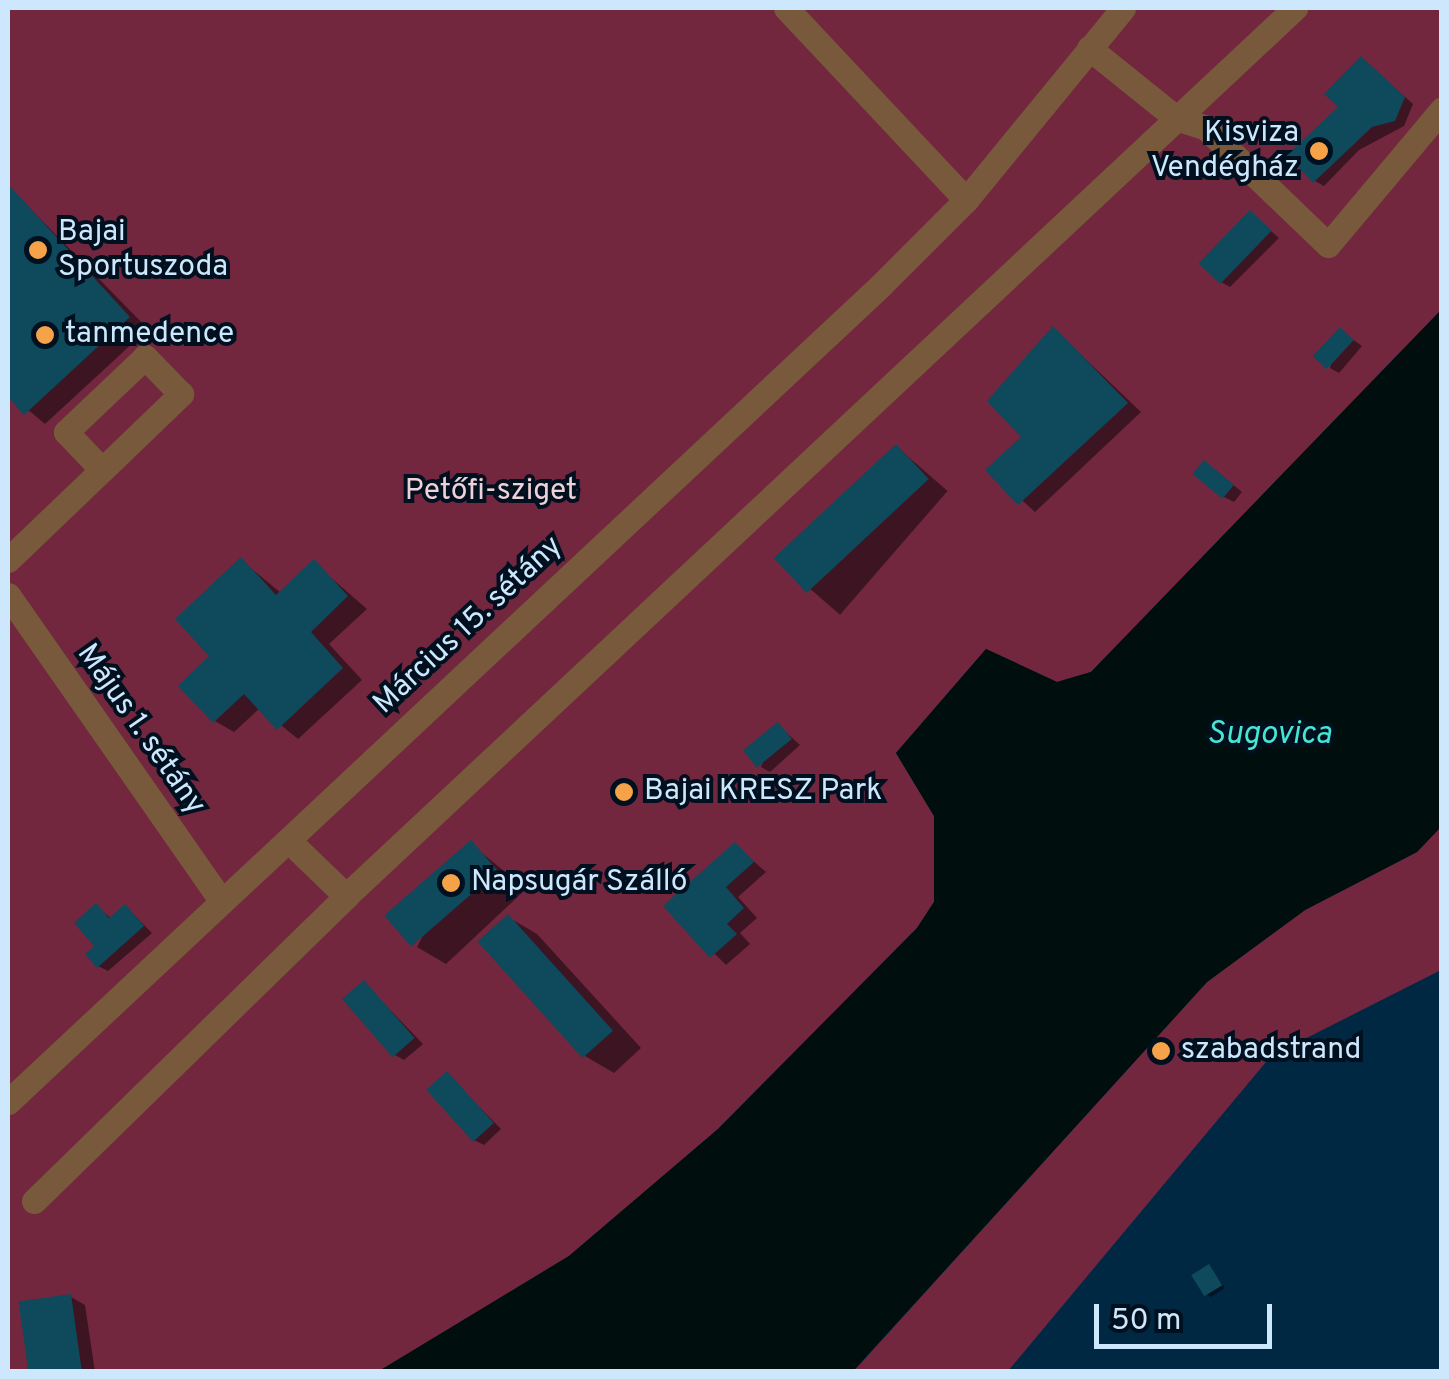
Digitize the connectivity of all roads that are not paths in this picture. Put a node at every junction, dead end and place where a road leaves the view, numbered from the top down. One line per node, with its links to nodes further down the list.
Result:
1 (786, 8): 7 (street)
2 (1124, 8): 4 (street, Március 15. sétány)
3 (1295, 8): 6 (street)
4 (1089, 48): 6 (street); 7 (street, Március 15. sétány)
5 (1442, 108): 6 (street)
6 (1176, 118): 12 (street)
7 (966, 200): 11 (street, Március 15. sétány)
8 (102, 470): 8 (street); 9 (street)
9 (8, 560)
10 (8, 595): 13 (street, Május 1. sétány)
11 (288, 840): 12 (street); 13 (street, Március 15. sétány)
12 (346, 896): 15 (street)
13 (222, 900): 14 (street, Március 15. sétány)
14 (8, 1102)
15 (34, 1201)

